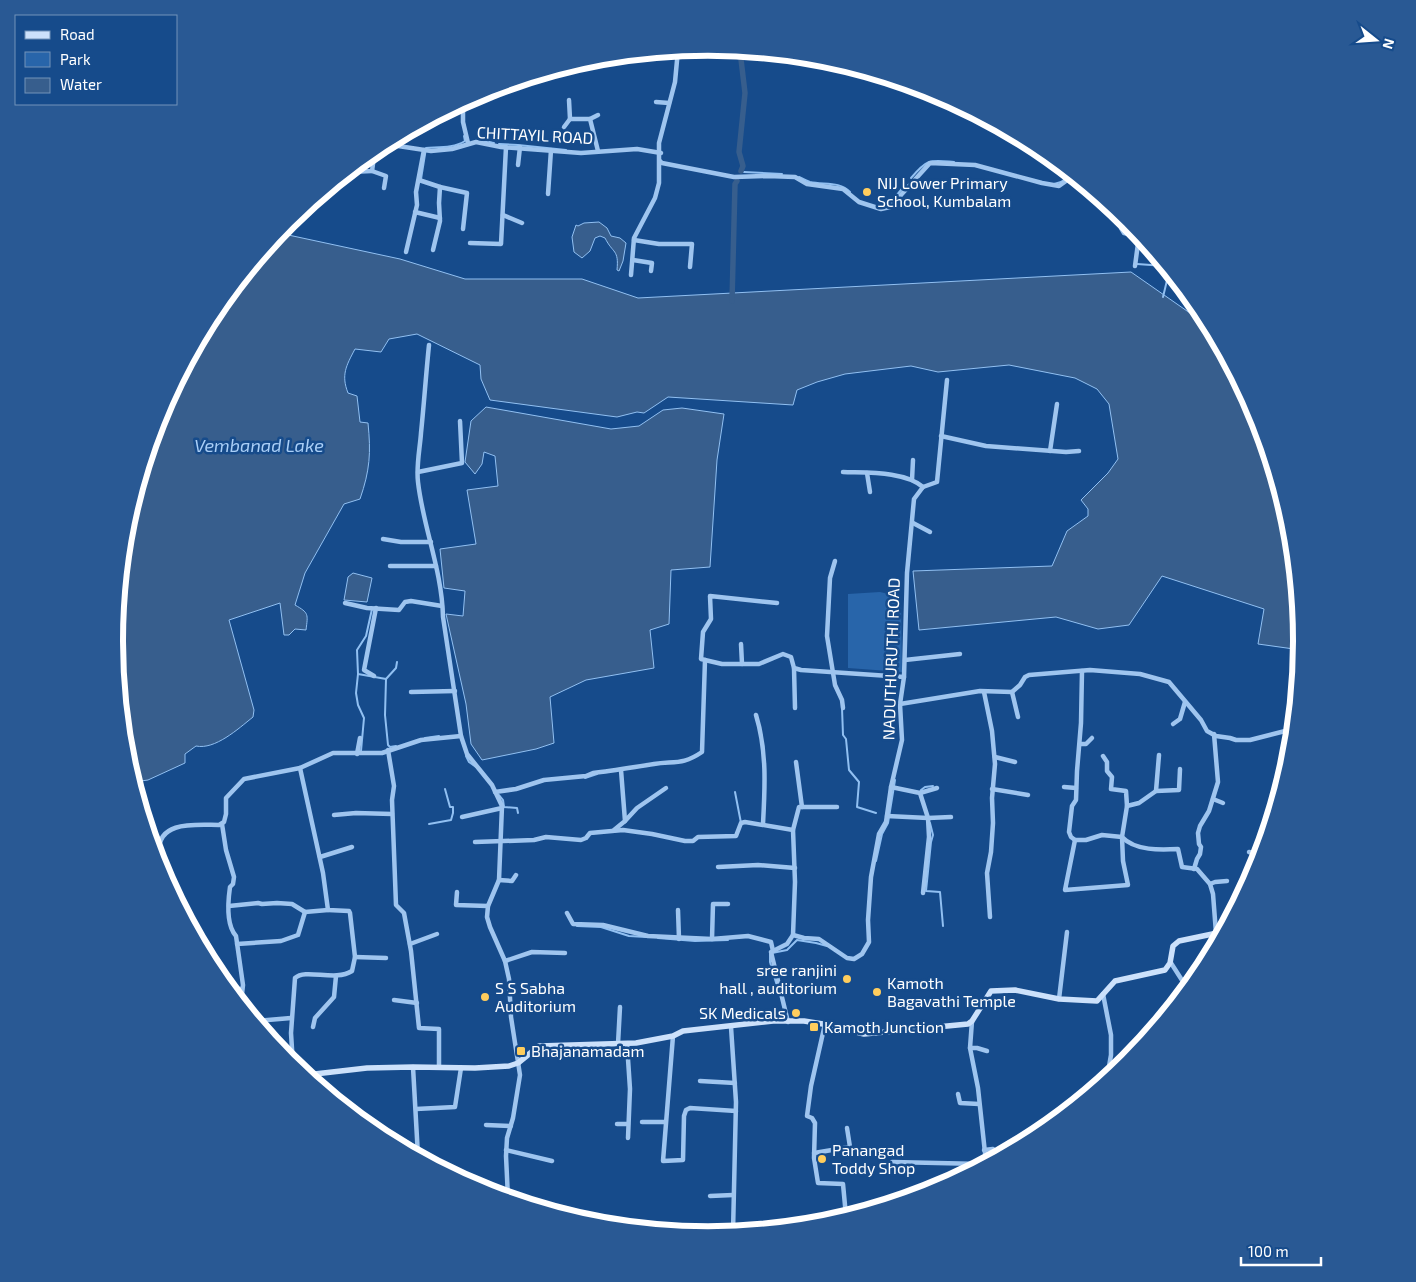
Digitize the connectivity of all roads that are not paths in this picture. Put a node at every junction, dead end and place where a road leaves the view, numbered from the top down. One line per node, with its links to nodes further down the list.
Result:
1 (677, 58): 4 (street)
2 (569, 100): 8 (street)
3 (656, 102): 4 (street)
4 (668, 103): 17 (street)
5 (462, 111): 10 (street, CHITTAYIL ROAD)
6 (598, 116): 7 (street)
7 (590, 119): 8 (street); 16 (street)
8 (570, 120): 9 (street)
9 (564, 127)
10 (468, 143): 12 (street, CHITTAYIL ROAD); 14 (street, CHITTAYIL ROAD)
11 (398, 146): 14 (street, CHITTAYIL ROAD)
12 (506, 147): 13 (street, CHITTAYIL ROAD); 29 (street)
13 (520, 147): 15 (street, CHITTAYIL ROAD); 20 (street)
14 (424, 150): 23 (street)
15 (551, 150): 16 (street, CHITTAYIL ROAD); 27 (street)
16 (598, 152): 17 (street, CHITTAYIL ROAD)
17 (660, 153): 18 (street)
18 (660, 161): 24 (street); 33 (street)
19 (373, 162): 21 (street)
20 (518, 165)
21 (372, 170): 22 (street); 26 (street)
22 (360, 171)
23 (419, 180): 25 (street); 28 (street)
24 (1068, 180)
25 (440, 187): 30 (street); 32 (street)
26 (384, 188)
27 (548, 194)
28 (415, 212): 30 (street); 37 (street)
29 (502, 215): 31 (street); 34 (street)
30 (440, 218): 36 (street)
31 (522, 223)
32 (463, 229)
33 (634, 240): 38 (street); 40 (street)
34 (470, 243)
35 (1138, 245): 39 (street)
36 (433, 250)
37 (406, 252)
38 (633, 260): 41 (street); 42 (street)
39 (1135, 266)
40 (690, 267)
41 (650, 271)
42 (631, 275)
43 (429, 345): 51 (street)
44 (947, 380): 47 (street, NADUTHURUTHI ROAD)
45 (1057, 404): 48 (street)
46 (460, 421): 51 (street)
47 (942, 436): 48 (street); 55 (street, NADUTHURUTHI ROAD)
48 (1050, 451): 49 (street)
49 (1079, 451)
50 (913, 460): 54 (street)
51 (418, 472): 60 (street)
52 (843, 472): 53 (street)
53 (867, 473): 54 (street); 56 (street)
54 (912, 480): 55 (street)
55 (922, 487): 57 (street, NADUTHURUTHI ROAD)
56 (870, 492)
57 (913, 523): 58 (street); 71 (street, NADUTHURUTHI ROAD)
58 (930, 532)
59 (383, 539): 60 (street)
60 (431, 542): 63 (street)
61 (835, 561): 75 (street)
62 (390, 566): 63 (street)
63 (436, 566): 66 (street)
64 (345, 603): 67 (street)
65 (777, 603): 70 (street)
66 (442, 606): 67 (street); 78 (street)
67 (376, 608): 76 (street)
68 (741, 644): 72 (street)
69 (960, 654): 71 (street)
70 (705, 660): 72 (street); 103 (street)
71 (905, 660): 77 (street, NADUTHURUTHI ROAD)
72 (742, 664): 73 (street)
73 (794, 668): 75 (street); 84 (street)
74 (1082, 671): 81 (street); 82 (street); 94 (street)
75 (834, 673): 77 (street); 85 (street)
76 (374, 676)
77 (904, 677): 83 (street, NADUTHURUTHI ROAD)
78 (455, 691): 79 (street); 91 (street)
79 (411, 692)
80 (984, 692): 81 (street); 83 (street); 99 (street)
81 (1012, 692): 87 (street)
82 (1185, 702): 88 (street); 90 (street)
83 (900, 704): 105 (street, NADUTHURUTHI ROAD)
84 (795, 708)
85 (843, 708)
86 (756, 715): 129 (street)
87 (1018, 717)
88 (1173, 724)
89 (1286, 730): 90 (street)
90 (1214, 734): 115 (street)
91 (462, 736): 95 (street); 112 (street)
92 (360, 738): 96 (street)
93 (1092, 738): 94 (street)
94 (1080, 744): 109 (street)
95 (388, 750): 96 (street); 121 (street)
96 (357, 754): 102 (street)
97 (1159, 755): 111 (street)
98 (1103, 756): 117 (street)
99 (995, 757): 101 (street); 110 (street)
100 (796, 762): 118 (street)
101 (1015, 762)
102 (300, 768): 128 (street); 140 (street)
103 (620, 770): 112 (street); 127 (street)
104 (1180, 770): 111 (street)
105 (891, 787): 113 (street); 123 (street, NADUTHURUTHI ROAD)
106 (1064, 787): 109 (street)
107 (666, 788): 127 (street)
108 (936, 788): 113 (street)
109 (1076, 788): 134 (street)
110 (992, 789): 114 (street); 157 (street)
111 (1156, 791): 117 (street)
112 (495, 792): 120 (street)
113 (920, 793): 126 (street)
114 (1028, 795)
115 (1214, 799): 116 (street); 143 (street)
116 (1223, 804)
117 (1127, 806): 132 (street)
118 (802, 807): 119 (street); 131 (street)
119 (837, 807)
120 (502, 808): 125 (street); 133 (street)
121 (392, 814): 122 (street); 166 (street)
122 (334, 815)
123 (887, 816): 126 (street); 162 (street, NADUTHURUTHI ROAD)
124 (951, 816): 126 (street)
125 (462, 817)
126 (928, 818): 149 (street)
127 (624, 821): 130 (street)
128 (222, 824): 135 (street); 151 (street)
129 (763, 824): 130 (street); 131 (street)
130 (614, 830): 133 (street)
131 (793, 830): 142 (street)
132 (1122, 838): 134 (street); 134 (street); 143 (street)
133 (501, 840): 136 (street); 145 (street)
134 (1075, 840)
135 (159, 841)
136 (475, 842)
137 (352, 847): 140 (street)
138 (1249, 852): 139 (street)
139 (1253, 853)
140 (320, 857): 153 (street)
141 (718, 867): 142 (street)
142 (795, 868): 162 (street)
143 (1194, 869): 147 (street)
144 (516, 875): 145 (street)
145 (499, 880): 152 (street)
146 (1227, 881): 147 (street)
147 (1210, 884): 158 (street)
148 (457, 892): 152 (street)
149 (922, 893)
150 (728, 904): 164 (street)
151 (230, 906): 155 (street); 165 (street)
152 (488, 906): 171 (street)
153 (328, 910): 155 (street); 169 (street)
154 (678, 910): 163 (street)
155 (305, 912): 165 (street)
156 (567, 913): 163 (street)
157 (990, 917)
158 (1218, 926)
159 (1067, 932): 179 (street)
160 (1214, 933): 172 (main road)
161 (437, 934): 166 (street)
162 (793, 935): 167 (street)
163 (679, 939): 164 (street)
164 (712, 939): 167 (street)
165 (237, 944): 176 (street)
166 (410, 944): 181 (street)
167 (773, 951): 186 (street)
168 (564, 954): 171 (street)
169 (355, 957): 170 (street); 173 (street)
170 (386, 958)
171 (505, 961): 196 (street)
172 (1171, 962): 174 (street); 178 (main road)
173 (336, 976): 183 (street); 188 (street)
174 (1183, 982)
175 (239, 989): 176 (street)
176 (242, 989): 177 (street)
177 (242, 994)
178 (1103, 994): 179 (main road); 198 (street)
179 (1059, 999): 185 (main road)
180 (394, 1000): 181 (street)
181 (417, 1003): 199 (street)
182 (620, 1007): 191 (street)
183 (291, 1018): 184 (street); 194 (street)
184 (263, 1020)
185 (972, 1021): 187 (main road); 193 (street)
186 (788, 1022): 187 (main road); 189 (main road)
187 (825, 1024): 220 (street)
188 (313, 1027)
189 (731, 1027): 190 (main road); 203 (street)
190 (673, 1036): 192 (main road); 209 (street)
191 (618, 1044): 192 (main road); 196 (main road)
192 (628, 1044): 211 (street)
193 (970, 1048): 195 (street); 205 (street)
194 (292, 1051)
195 (986, 1051)
196 (518, 1064): 200 (main road); 213 (street)
197 (413, 1066): 199 (main road); 201 (main road); 206 (street)
198 (1109, 1066)
199 (439, 1067): 200 (main road)
200 (461, 1068): 206 (street)
201 (315, 1074)
202 (700, 1080): 203 (street)
203 (734, 1083): 207 (street)
204 (958, 1094): 205 (street)
205 (979, 1104): 219 (street)
206 (416, 1108): 216 (street)
207 (736, 1111): 209 (street); 226 (street)
208 (642, 1122): 209 (street)
209 (665, 1122)
210 (617, 1124): 211 (street)
211 (628, 1124): 215 (street)
212 (486, 1125): 213 (street)
213 (510, 1126): 218 (street)
214 (847, 1128): 220 (street)
215 (628, 1138)
216 (418, 1148)
217 (993, 1148): 219 (street)
218 (506, 1150): 222 (street); 225 (street)
219 (984, 1150): 221 (street)
220 (814, 1153): 228 (street)
221 (985, 1155)
222 (552, 1161)
223 (892, 1162): 224 (street)
224 (969, 1164)
225 (508, 1190)
226 (733, 1195): 227 (street); 229 (street)
227 (710, 1196)
228 (845, 1209)
229 (733, 1225)

